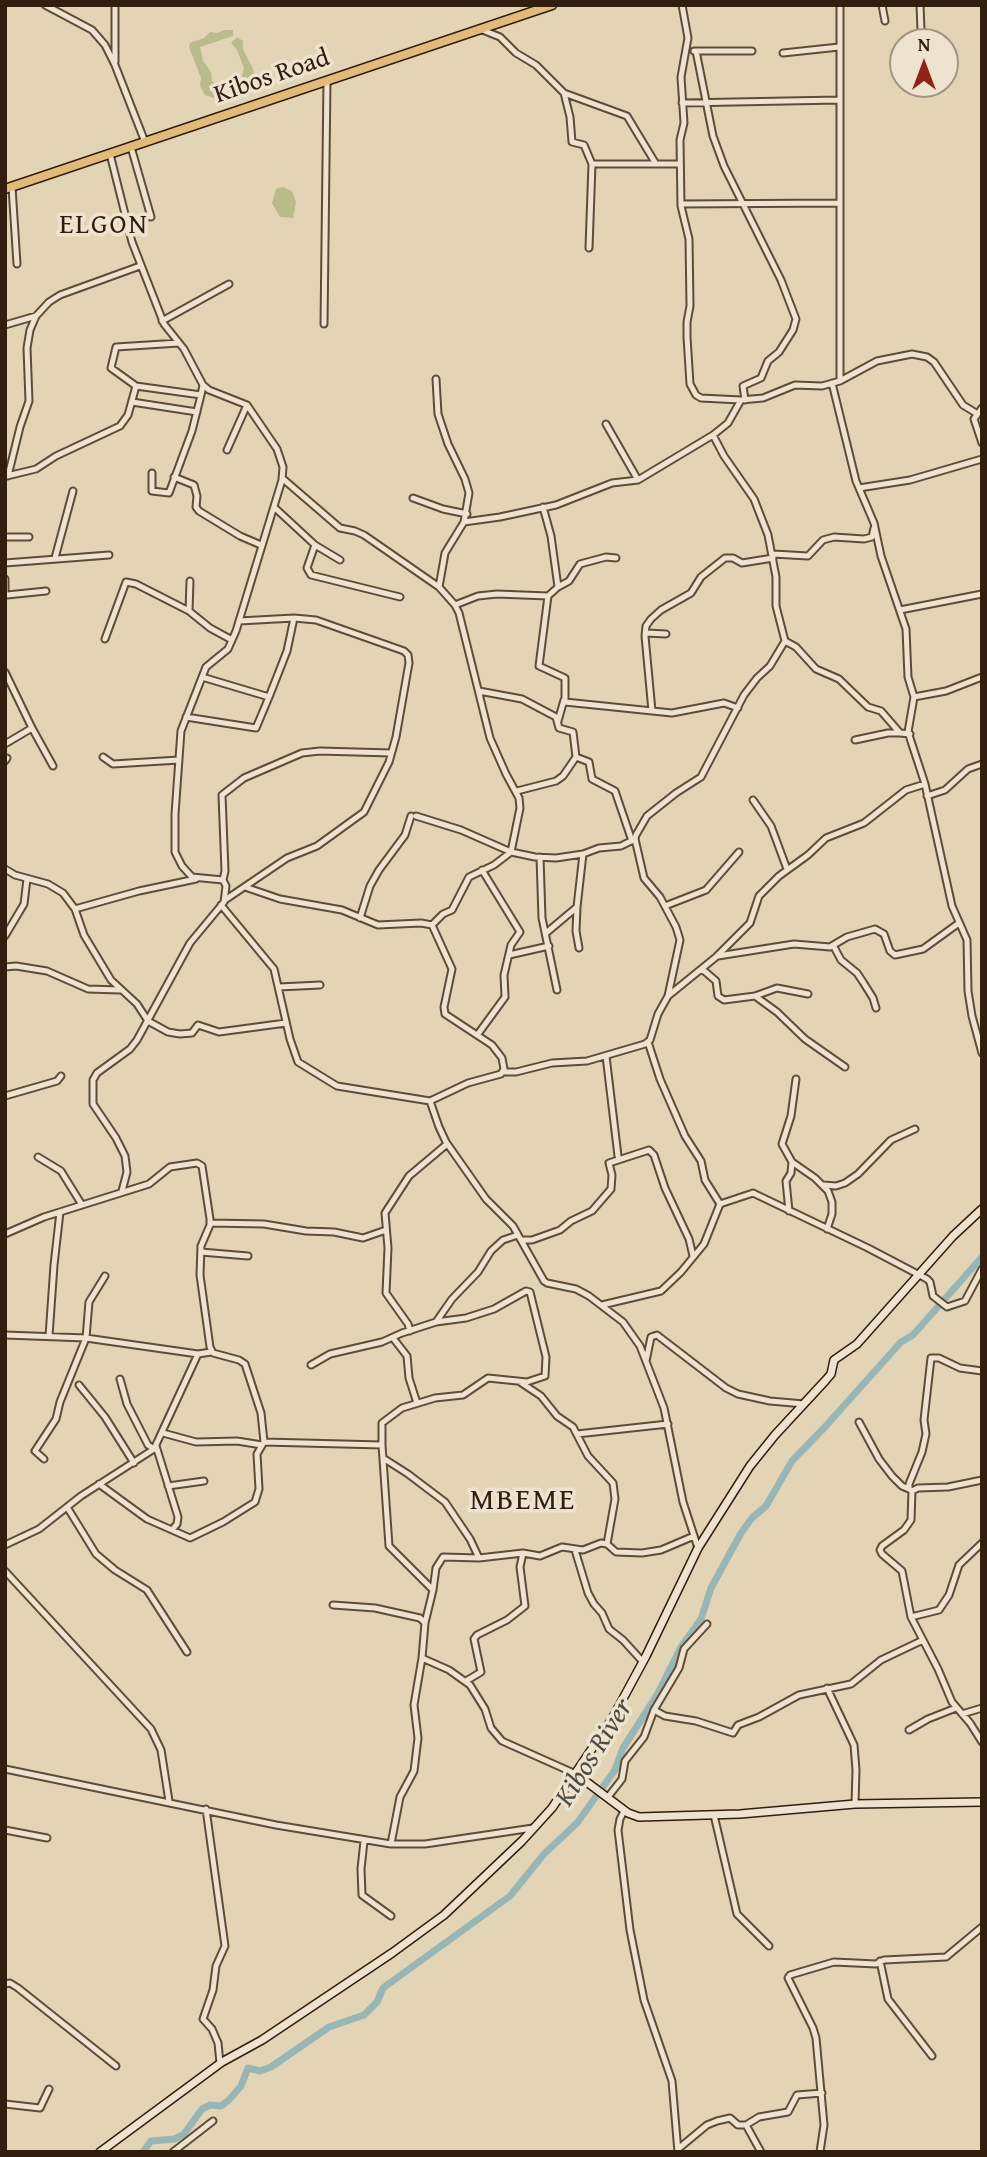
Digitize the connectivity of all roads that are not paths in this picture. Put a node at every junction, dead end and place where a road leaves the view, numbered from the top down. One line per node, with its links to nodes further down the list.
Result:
1 (45, 5): 16 (street)
2 (115, 5): 16 (street)
3 (552, 5): 10 (main road, Kibos Road)
4 (682, 5): 12 (street)
5 (840, 5): 11 (street)
6 (882, 5): 8 (street)
7 (920, 5): 9 (street)
8 (885, 21)
9 (921, 28)
10 (480, 29): 17 (main road, Kibos Road); 18 (street)
11 (839, 47): 15 (street); 19 (street)
12 (687, 51): 13 (street); 20 (street)
13 (696, 51): 14 (street); 21 (street)
14 (752, 51)
15 (783, 53)
16 (115, 65): 22 (street)
17 (327, 80): 22 (main road, Kibos Road); 39 (street)
18 (564, 93): 25 (street); 26 (street)
19 (839, 100): 21 (street); 30 (street)
20 (682, 103): 21 (street); 27 (street)
21 (707, 103): 29 (street)
22 (145, 142): 23 (main road, Kibos Road)
23 (131, 147): 24 (main road, Kibos Road); 32 (street)
24 (110, 154): 28 (main road, Kibos Road); 35 (street)
25 (592, 164): 26 (street); 33 (street)
26 (656, 164): 27 (street)
27 (680, 164): 31 (street)
28 (9, 188): 34 (street)
29 (743, 203): 30 (street); 31 (street); 48 (street)
30 (839, 203): 43 (street)
31 (681, 204): 48 (street)
32 (151, 217)
33 (589, 248)
34 (17, 264)
35 (140, 266): 37 (street); 38 (street)
36 (229, 284): 38 (street)
37 (36, 316): 40 (street); 59 (street)
38 (162, 321): 41 (street)
39 (324, 324)
40 (5, 325)
41 (179, 343): 45 (street); 46 (street)
42 (436, 379): 68 (street)
43 (840, 381): 44 (street); 51 (street)
44 (832, 383): 48 (street); 63 (street)
45 (136, 386): 47 (street); 49 (street)
46 (203, 386): 47 (street); 50 (street)
47 (201, 395): 52 (street)
48 (743, 400): 54 (street)
49 (132, 402): 52 (street); 59 (street)
50 (247, 405): 56 (street); 61 (street)
51 (979, 410): 55 (street)
52 (197, 412): 60 (street)
53 (606, 424): 62 (street)
54 (713, 435): 62 (street); 76 (street)
55 (982, 443)
56 (226, 450)
57 (982, 459): 63 (street)
58 (152, 473): 60 (street)
59 (7, 476)
60 (174, 477): 73 (street)
61 (282, 478): 66 (street); 83 (street)
62 (638, 480): 67 (street)
63 (859, 488): 70 (street)
64 (74, 491): 77 (street)
65 (413, 498): 68 (street)
66 (274, 507): 73 (street); 74 (street)
67 (542, 507): 69 (street); 84 (street)
68 (467, 514): 69 (street)
69 (464, 522): 83 (street)
70 (875, 525): 76 (street); 91 (street)
71 (5, 537): 72 (street)
72 (29, 537)
73 (261, 545): 94 (street)
74 (315, 545): 79 (street); 89 (street)
75 (109, 555): 77 (street)
76 (773, 556): 95 (street); 99 (street)
77 (55, 558): 80 (street)
78 (615, 558): 84 (street)
79 (340, 560)
80 (5, 563)
81 (5, 579): 87 (street)
82 (190, 581): 92 (street)
83 (439, 587): 90 (street)
84 (558, 587): 88 (street)
85 (46, 591): 87 (street)
86 (982, 594): 91 (street)
87 (6, 595)
88 (548, 596): 90 (street); 106 (street)
89 (400, 597)
90 (455, 605): 103 (street)
91 (900, 610): 105 (street)
92 (189, 611): 97 (street); 98 (street)
93 (294, 618): 94 (street); 104 (street); 116 (street)
94 (239, 621): 98 (street)
95 (646, 633): 96 (street); 108 (street)
96 (666, 634)
97 (105, 639)
98 (232, 640): 101 (street)
99 (785, 641): 107 (street); 112 (street)
100 (5, 672): 111 (street)
101 (202, 677): 104 (street); 109 (street)
102 (982, 677): 105 (street)
103 (479, 691): 110 (street); 123 (street)
104 (269, 697): 109 (street)
105 (914, 697): 113 (street)
106 (564, 700): 108 (street); 110 (street)
107 (738, 708): 108 (street); 126 (street)
108 (652, 711)
109 (186, 717): 119 (street)
110 (558, 721): 118 (street)
111 (32, 728): 115 (street); 121 (street)
112 (900, 733): 113 (street); 114 (street)
113 (910, 734): 122 (street)
114 (855, 740)
115 (5, 744)
116 (391, 753): 136 (street); 137 (street)
117 (103, 757): 119 (street)
118 (576, 757): 123 (street); 126 (street)
119 (179, 760): 135 (street)
120 (982, 764): 124 (street)
121 (53, 766)
122 (925, 784): 124 (street); 132 (street)
123 (517, 791): 127 (street)
124 (927, 796): 143 (street)
125 (753, 800): 132 (street)
126 (634, 840): 129 (street); 139 (street)
127 (511, 852): 130 (street); 133 (street); 142 (street)
128 (739, 852): 139 (street)
129 (583, 854): 130 (street); 140 (street)
130 (540, 858): 145 (street)
131 (5, 869): 134 (street)
132 (788, 869): 151 (street)
133 (482, 870): 144 (street); 150 (street)
134 (26, 879): 141 (street); 146 (street)
135 (196, 879): 136 (street); 141 (street)
136 (223, 880): 138 (street)
137 (245, 887): 138 (street); 142 (street)
138 (222, 903): 155 (street); 162 (street)
139 (665, 906): 159 (street)
140 (577, 907): 145 (street); 149 (street)
141 (75, 909): 156 (street)
142 (360, 918): 144 (street)
143 (959, 923): 147 (street); 165 (street)
144 (432, 925): 166 (street)
145 (546, 933): 148 (street)
146 (5, 936)
147 (833, 945): 151 (street); 161 (street)
148 (549, 946): 150 (street); 157 (street)
149 (579, 948)
150 (509, 955): 166 (street)
151 (716, 957): 153 (street)
152 (5, 967): 156 (street)
153 (702, 969): 159 (street); 160 (street)
154 (320, 985): 155 (street)
155 (279, 987): 163 (street)
156 (121, 990): 162 (street)
157 (557, 990)
158 (807, 994): 160 (street)
159 (668, 996): 167 (street)
160 (755, 996): 170 (street)
161 (876, 1008)
162 (148, 1021): 163 (street); 182 (street)
163 (286, 1023): 175 (street)
164 (982, 1023): 165 (street)
165 (975, 1027): 168 (street)
166 (478, 1034): 171 (street)
167 (648, 1042): 169 (street); 183 (street)
168 (982, 1053)
169 (606, 1056): 171 (street); 178 (street)
170 (845, 1067)
171 (504, 1072): 175 (street)
172 (61, 1076): 174 (street)
173 (796, 1079): 180 (street)
174 (5, 1096)
175 (430, 1101): 177 (street)
176 (915, 1129): 181 (street)
177 (447, 1143): 190 (street); 192 (street)
178 (618, 1156)
179 (38, 1157): 184 (street)
180 (792, 1162): 181 (street); 186 (street)
181 (823, 1185): 189 (street)
182 (122, 1191): 184 (street); 188 (street)
183 (720, 1204): 186 (street); 195 (street)
184 (82, 1205): 187 (street)
185 (982, 1209): 198 (main road)
186 (789, 1211): 189 (street)
187 (60, 1212): 191 (street); 203 (street)
188 (210, 1223): 190 (street); 193 (street)
189 (827, 1229): 198 (street)
190 (386, 1230): 201 (street)
191 (5, 1234)
192 (520, 1238): 195 (street); 199 (street); 200 (street)
193 (201, 1252): 194 (street); 206 (street)
194 (248, 1256)
195 (693, 1256): 199 (street)
196 (982, 1269): 198 (street)
197 (105, 1276): 204 (street)
198 (919, 1276): 215 (main road)
199 (602, 1305): 208 (street)
200 (436, 1322): 201 (street); 212 (street)
201 (410, 1331): 205 (street)
202 (5, 1335): 203 (street)
203 (49, 1336): 204 (street)
204 (86, 1338): 207 (street); 224 (street)
205 (393, 1338): 209 (street); 214 (street)
206 (211, 1352): 207 (street); 220 (street)
207 (198, 1354): 218 (street)
208 (646, 1361): 215 (street); 217 (street)
209 (310, 1365)
210 (982, 1371): 230 (street)
211 (120, 1379): 222 (street)
212 (519, 1381): 214 (street); 219 (street)
213 (79, 1385): 225 (street)
214 (418, 1403): 221 (street)
215 (804, 1404): 237 (main road)
216 (859, 1422): 230 (street)
217 (667, 1424): 219 (street); 233 (street)
218 (163, 1433): 220 (street); 222 (street)
219 (577, 1434): 236 (street)
220 (263, 1444): 221 (street); 232 (street)
221 (382, 1445): 223 (street)
222 (155, 1447): 225 (street); 229 (street)
223 (383, 1458): 240 (street); 242 (street)
224 (44, 1459)
225 (134, 1463): 228 (street)
226 (982, 1480): 230 (street)
227 (204, 1481): 229 (street)
228 (99, 1484): 231 (street); 232 (street)
229 (169, 1486): 232 (street)
230 (911, 1490): 244 (street)
231 (67, 1507): 235 (street); 248 (street)
232 (172, 1530)
233 (694, 1536): 236 (street); 237 (street)
234 (982, 1543): 244 (street)
235 (6, 1544)
236 (607, 1544): 238 (street)
237 (698, 1548): 250 (main road)
238 (575, 1550): 239 (street); 250 (street)
239 (523, 1553): 240 (street); 251 (street)
240 (479, 1558): 242 (street)
241 (5, 1571): 262 (street)
242 (433, 1590): 245 (street)
243 (333, 1605): 245 (street)
244 (911, 1617): 247 (street)
245 (425, 1623): 249 (street)
246 (707, 1624): 255 (street)
247 (923, 1640): 252 (street); 253 (street)
248 (187, 1652)
249 (422, 1658): 251 (street); 272 (street)
250 (643, 1662): 260 (main road)
251 (466, 1681): 260 (street)
252 (827, 1688): 255 (street); 264 (street)
253 (956, 1708): 256 (street); 257 (street)
254 (982, 1708): 256 (street)
255 (654, 1710): 261 (street)
256 (962, 1714): 258 (street)
257 (909, 1730)
258 (982, 1742)
259 (5, 1769): 262 (street)
260 (576, 1774): 261 (main road); 268 (main road)
261 (605, 1795): 266 (main road)
262 (169, 1801): 265 (street)
263 (982, 1802): 264 (main road)
264 (855, 1804): 267 (main road)
265 (206, 1809): 271 (street); 279 (street)
266 (624, 1811): 267 (main road); 286 (street)
267 (714, 1815): 275 (street)
268 (533, 1828): 272 (street); 279 (main road)
269 (5, 1830): 270 (street)
270 (47, 1838)
271 (365, 1840): 272 (street); 273 (street)
272 (391, 1844)
273 (391, 1916)
274 (981, 1929): 276 (street)
275 (769, 1946)
276 (880, 1961): 278 (street); 282 (street)
277 (5, 1984): 280 (street)
278 (932, 2056)
279 (220, 2063): 287 (main road)
280 (116, 2066)
281 (49, 2089): 283 (street)
282 (822, 2093): 285 (street); 290 (street)
283 (5, 2104)
284 (213, 2121): 288 (street)
285 (746, 2125): 286 (street); 289 (street)
286 (678, 2151)
287 (100, 2152)
288 (173, 2152)
289 (761, 2152)
290 (821, 2152)

